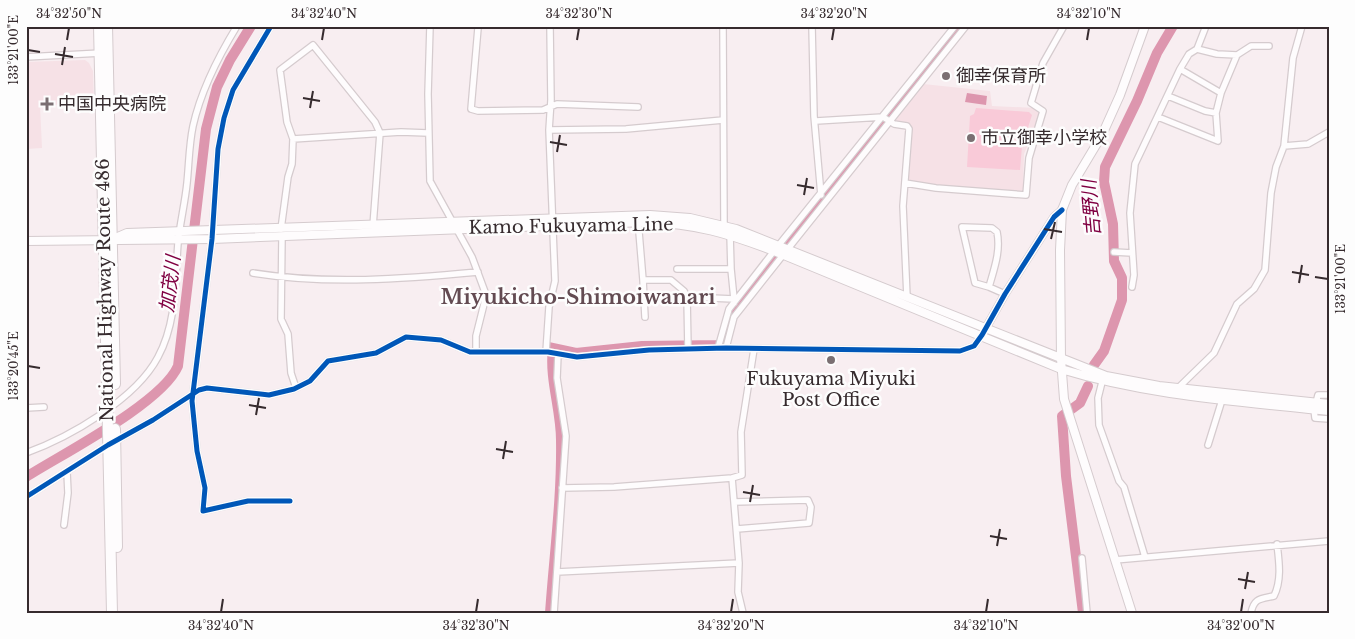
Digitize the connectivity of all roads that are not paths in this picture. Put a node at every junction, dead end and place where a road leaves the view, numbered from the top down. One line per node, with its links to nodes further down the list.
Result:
1 (99, 26): 18 (highway, National Highway Route 486)
2 (107, 26): 18 (highway, National Highway Route 486)
3 (237, 26): 48 (street)
4 (271, 26): 47 (street)
5 (430, 26): 34 (street)
6 (550, 26): 24 (street)
7 (723, 26): 29 (street)
8 (812, 26): 30 (street)
9 (955, 26): 28 (street)
10 (966, 26): 28 (street)
11 (1064, 26): 37 (street)
12 (1145, 26): 39 (main road)
13 (1206, 26): 17 (street)
14 (1302, 26): 36 (street)
15 (478, 28): 24 (street)
16 (1269, 46): 19 (street)
17 (1197, 49): 19 (street); 21 (street)
18 (103, 53): 20 (street); 49 (highway, National Highway Route 486)
19 (1237, 55): 22 (street)
20 (26, 57)
21 (1180, 69): 22 (street); 23 (street)
22 (1221, 92): 26 (street)
23 (1168, 96): 26 (street); 27 (street)
24 (550, 106): 25 (street); 31 (street)
25 (638, 107)
26 (1216, 113): 27 (street)
27 (1158, 117): 53 (street)
28 (886, 119): 30 (street); 37 (street); 38 (street); 51 (street)
29 (723, 120): 31 (street); 44 (street)
30 (816, 121): 38 (street)
31 (549, 130): 41 (street)
32 (380, 133): 34 (street); 35 (street); 35 (street); 42 (street)
33 (1328, 133): 36 (street)
34 (428, 134): 43 (street)
35 (293, 139): 45 (street)
36 (1284, 146): 78 (street)
37 (905, 183): 64 (street)
38 (821, 195): 51 (street)
39 (1062, 210): 62 (street); 74 (main road)
40 (638, 219): 41 (main road, Kamo Fukuyama Line); 44 (main road, Kamo Fukuyama Line); 46 (main road, Kamo Fukuyama Line); 59 (street)
41 (552, 222): 43 (main road, Kamo Fukuyama Line); 73 (street)
42 (373, 226): 43 (main road, Kamo Fukuyama Line); 45 (main road, Kamo Fukuyama Line)
43 (454, 226): 45 (main road, Kamo Fukuyama Line); 57 (street)
44 (724, 226): 46 (street); 51 (main road, Kamo Fukuyama Line)
45 (282, 233): 47 (main road, Kamo Fukuyama Line); 58 (street)
46 (730, 234): 51 (main road, Kamo Fukuyama Line); 55 (street)
47 (210, 235): 48 (main road, Kamo Fukuyama Line); 79 (street)
48 (181, 236): 49 (main road, Kamo Fukuyama Line); 86 (street)
49 (108, 239): 50 (main road, Kamo Fukuyama Line); 86 (highway, National Highway Route 486)
50 (26, 241)
51 (781, 250): 64 (main road, Kamo Fukuyama Line); 65 (street); 65 (street); 67 (main road, Kamo Fukuyama Line)
52 (1114, 252): 53 (street)
53 (1132, 253): 60 (street)
54 (677, 269): 55 (street)
55 (731, 269): 65 (street)
56 (253, 272): 58 (street)
57 (478, 272): 58 (street); 72 (street)
58 (282, 277): 77 (street)
59 (643, 280): 63 (street); 66 (street)
60 (1132, 286)
61 (989, 287): 61 (street); 62 (street)
62 (1005, 294): 67 (street)
63 (687, 297): 65 (street); 68 (street)
64 (906, 297): 67 (main road, Kamo Fukuyama Line)
65 (736, 304): 69 (street); 70 (street)
66 (645, 317)
67 (984, 332): 71 (street); 74 (main road, Kamo Fukuyama Line); 75 (main road, Kamo Fukuyama Line)
68 (688, 347): 69 (street); 73 (street)
69 (718, 347): 70 (street)
70 (726, 348): 71 (street)
71 (754, 349): 93 (street)
72 (476, 352): 73 (street); 77 (street)
73 (552, 353): 94 (street)
74 (1061, 359): 75 (main road); 78 (main road, Kamo Fukuyama Line)
75 (1062, 369): 76 (main road, Kamo Fukuyama Line); 104 (main road)
76 (1102, 382): 81 (main road, Kamo Fukuyama Line); 102 (street)
77 (296, 388): 79 (street)
78 (1178, 388): 83 (main road, Kamo Fukuyama Line)
79 (193, 393): 89 (street); 96 (street)
80 (1329, 395): 83 (street)
81 (1222, 400): 83 (main road, Kamo Fukuyama Line); 90 (street)
82 (1329, 404): 83 (main road, Kamo Fukuyama Line)
83 (1315, 406): 87 (main road, Kamo Fukuyama Line); 88 (street)
84 (44, 407): 85 (street)
85 (26, 408)
86 (112, 408): 89 (highway, National Highway Route 486); 91 (street)
87 (1329, 411)
88 (1329, 419)
89 (112, 443): 92 (street); 107 (highway, National Highway Route 486); 108 (highway, National Highway Route 486)
90 (1208, 445)
91 (27, 452)
92 (67, 472): 95 (street); 98 (street)
93 (732, 478): 94 (street); 97 (street)
94 (562, 488): 106 (street)
95 (26, 497)
96 (290, 501)
97 (734, 502): 99 (street); 99 (street)
98 (64, 525)
99 (737, 529): 105 (street)
100 (1329, 541): 101 (street)
101 (1277, 544): 102 (street); 113 (street)
102 (1145, 556): 104 (street)
103 (1082, 558): 111 (street)
104 (1115, 560): 112 (main road)
105 (739, 564): 106 (street); 110 (street)
106 (557, 572): 109 (street)
107 (112, 613)
108 (118, 613)
109 (554, 613)
110 (743, 613)
111 (1087, 613)
112 (1132, 613)
113 (1252, 613)

